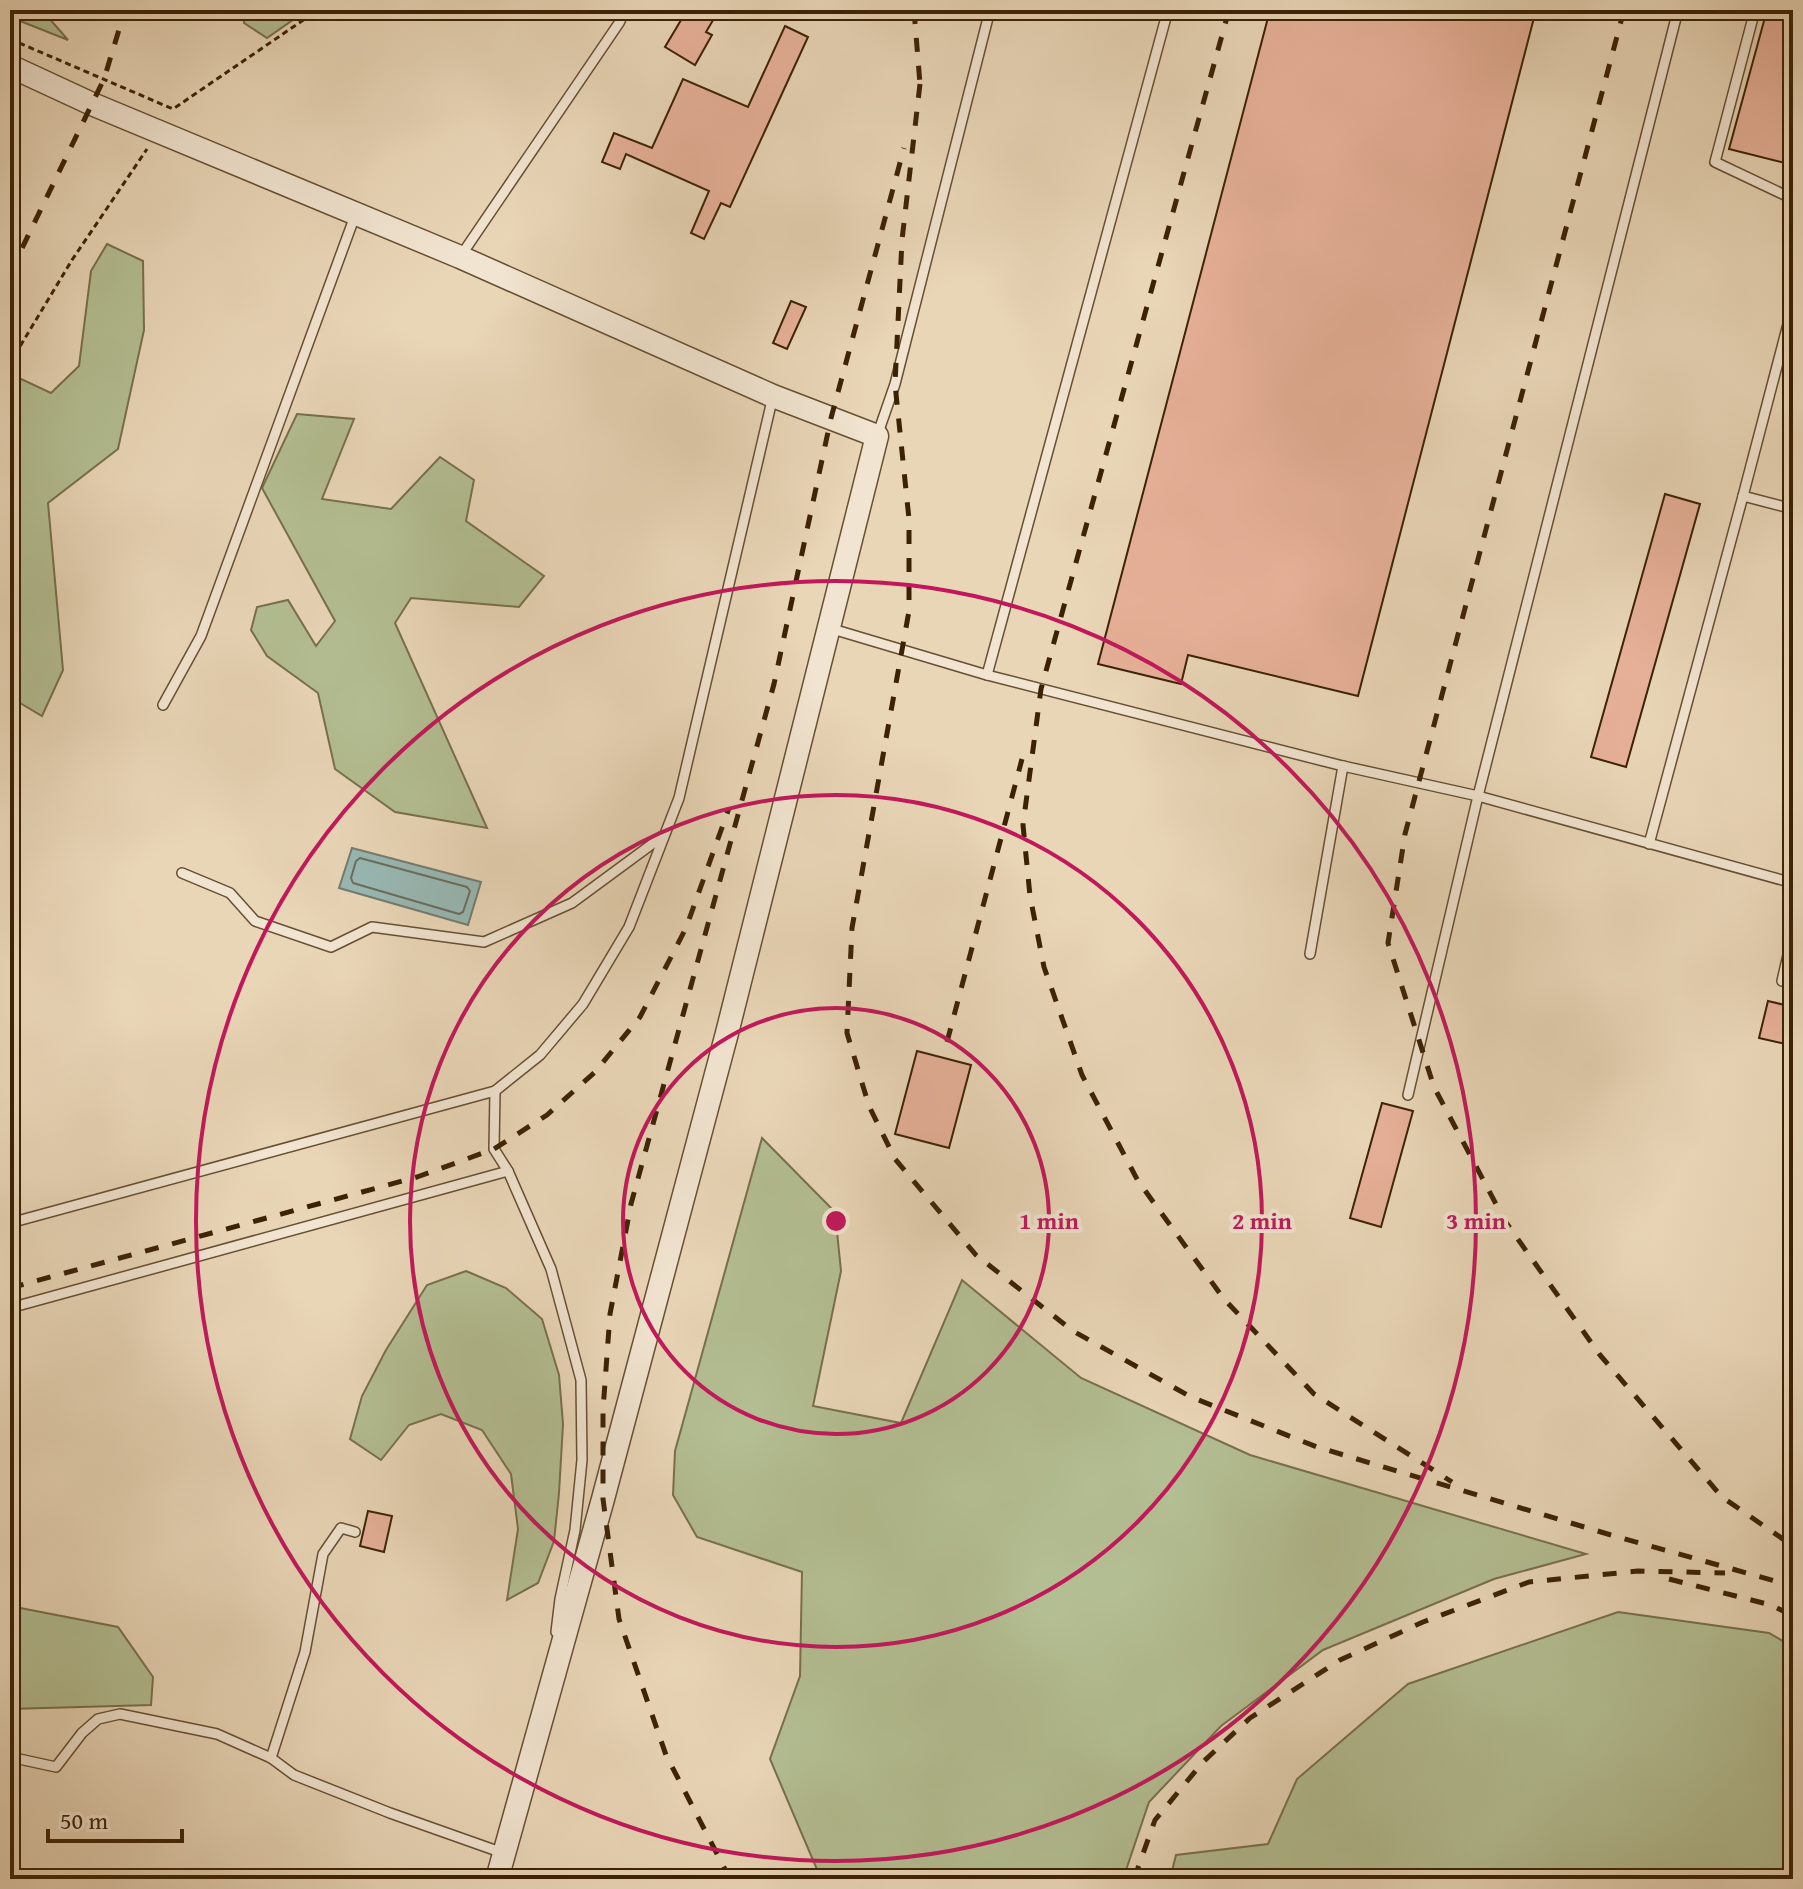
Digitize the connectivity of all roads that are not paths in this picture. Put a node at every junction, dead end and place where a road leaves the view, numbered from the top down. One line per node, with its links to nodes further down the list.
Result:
1 (625, 10): 9 (lane)
2 (990, 10): 12 (lane)
3 (1168, 10): 16 (lane)
4 (1678, 10): 19 (lane)
5 (1755, 10): 7 (lane)
6 (10, 66): 8 (street)
7 (1793, 199)
8 (356, 213): 9 (street); 17 (lane)
9 (460, 257): 11 (street)
10 (1793, 305): 13 (lane)
11 (773, 396): 12 (street); 20 (lane)
12 (877, 436): 15 (street)
13 (1743, 496): 14 (lane); 21 (lane)
14 (1793, 509)
15 (829, 628): 16 (lane); 33 (street)
16 (987, 675): 18 (lane)
17 (163, 705)
18 (1343, 766): 19 (lane); 25 (lane)
19 (1478, 796): 21 (lane); 28 (lane)
20 (663, 836): 22 (lane); 27 (lane)
21 (1649, 844): 23 (lane)
22 (182, 873)
23 (1793, 883)
24 (1793, 933): 26 (lane)
25 (1310, 954)
26 (1782, 981)
27 (495, 1091): 29 (lane); 30 (lane)
28 (1408, 1095)
29 (508, 1171): 31 (lane); 33 (lane)
30 (10, 1223)
31 (10, 1308)
32 (355, 1532): 35 (lane)
33 (551, 1685): 36 (street)
34 (10, 1757): 35 (lane)
35 (271, 1758): 36 (lane)
36 (503, 1853): 37 (street)
37 (497, 1879)

